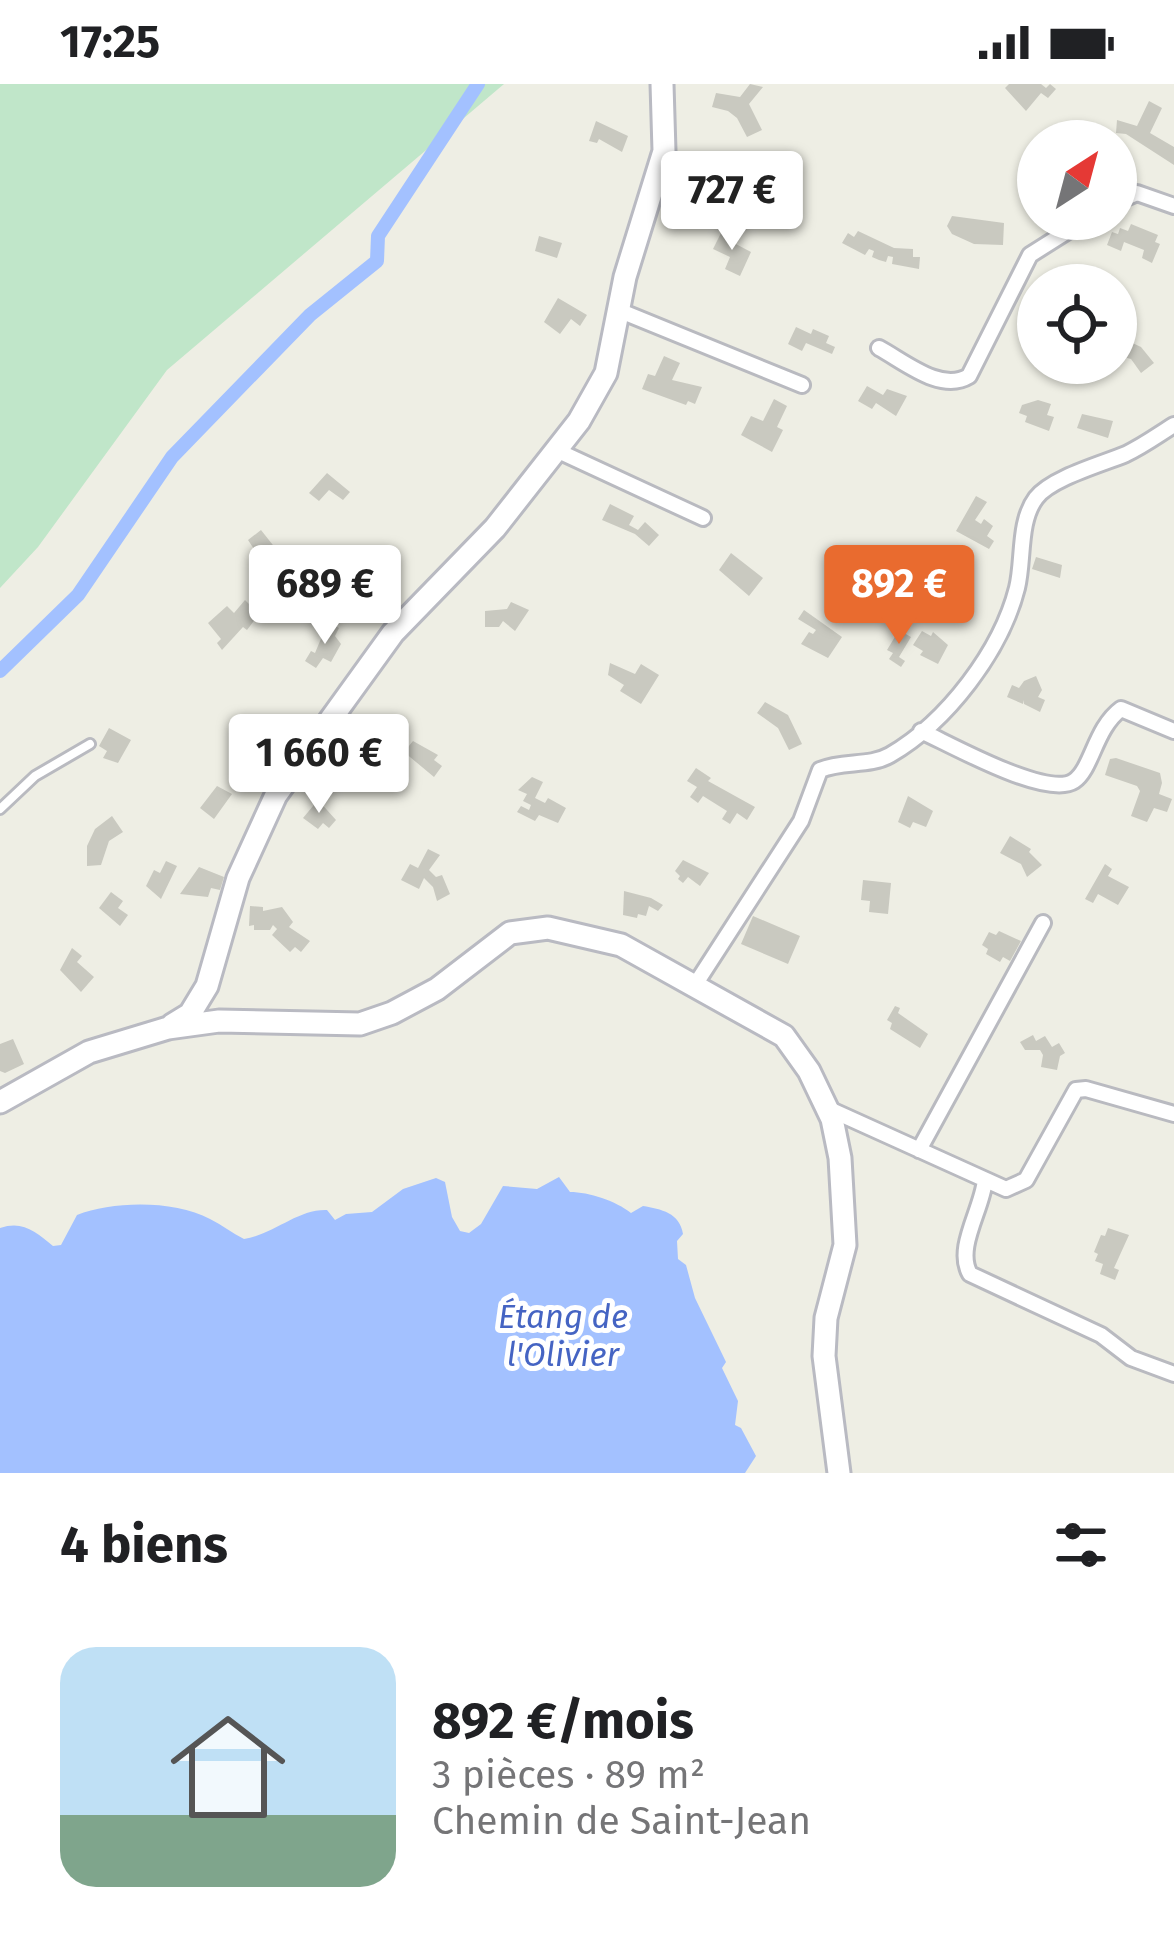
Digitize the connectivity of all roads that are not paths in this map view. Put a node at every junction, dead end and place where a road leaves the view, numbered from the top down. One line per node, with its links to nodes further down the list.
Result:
1 (662, 84): 5 (street)
2 (1137, 194): 3 (street)
3 (1174, 206)
4 (1054, 240): 6 (street)
5 (618, 310): 7 (street); 9 (street)
6 (878, 347)
7 (802, 385)
8 (1174, 425): 12 (street)
9 (556, 450): 10 (street); 17 (street)
10 (703, 518)
11 (1174, 730): 12 (street)
12 (921, 731): 16 (street)
13 (90, 744): 14 (lane)
14 (0, 809)
15 (1043, 923): 21 (street)
16 (695, 985): 17 (street); 19 (street)
17 (168, 1028): 18 (street)
18 (0, 1102)
19 (827, 1108): 21 (street); 24 (street)
20 (1174, 1114): 22 (street)
21 (919, 1150): 22 (street)
22 (986, 1180): 23 (street)
23 (1174, 1374)
24 (838, 1473)

